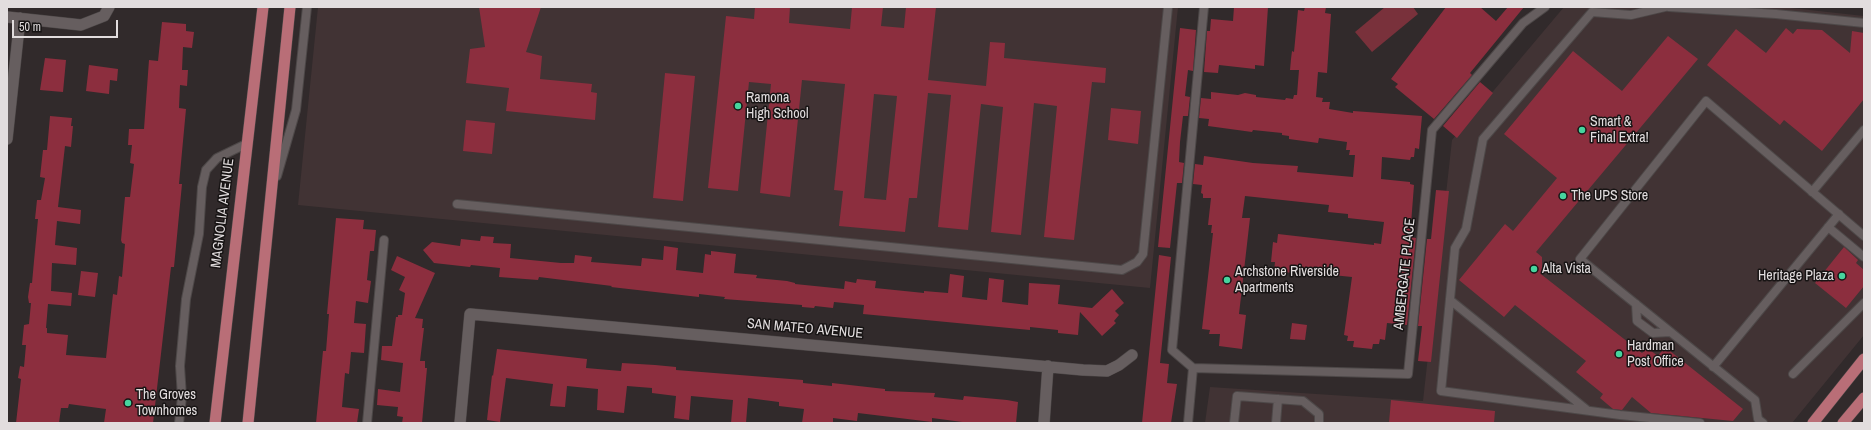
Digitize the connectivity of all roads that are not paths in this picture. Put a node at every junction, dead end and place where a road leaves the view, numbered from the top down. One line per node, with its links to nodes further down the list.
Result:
1 (109, 7): 11 (street)
2 (262, 7): 15 (main road, MAGNOLIA AVENUE)
3 (290, 7): 16 (main road)
4 (307, 7): 16 (lane)
5 (1168, 7): 18 (lane)
6 (1204, 7): 32 (lane)
7 (1545, 7): 32 (lane, AMBERGATE PLACE)
8 (1665, 7): 24 (lane)
9 (1669, 7): 12 (lane)
10 (7, 17): 11 (street)
11 (20, 18): 14 (street)
12 (1864, 22)
13 (1864, 130): 17 (lane)
14 (7, 139)
15 (246, 144): 38 (lane); 39 (main road, MAGNOLIA AVENUE)
16 (272, 192): 40 (main road)
17 (1812, 192): 19 (lane); 26 (lane)
18 (457, 204)
19 (1839, 214): 20 (lane); 21 (lane)
20 (1828, 227): 23 (lane); 31 (lane)
21 (1864, 236)
22 (384, 240): 41 (lane)
23 (1864, 257)
24 (1450, 300): 36 (lane); 36 (lane)
25 (1864, 302): 33 (lane)
26 (1636, 304): 27 (lane); 27 (lane)
27 (1670, 332): 31 (lane)
28 (1132, 355): 30 (street, SAN MATEO AVENUE)
29 (1864, 359): 50 (main road)
30 (1048, 366): 42 (street, SAN MATEO AVENUE); 43 (street)
31 (1713, 366): 37 (lane)
32 (1193, 368): 44 (lane)
33 (1793, 374)
34 (1864, 398): 51 (main road)
35 (1278, 399): 45 (lane); 46 (lane); 47 (lane)
36 (1587, 410): 49 (lane)
37 (1758, 422)
38 (179, 423)
39 (215, 423)
40 (248, 423)
41 (367, 423)
42 (460, 423)
43 (1044, 423)
44 (1188, 423)
45 (1234, 423)
46 (1276, 423)
47 (1319, 423): 48 (lane)
48 (1326, 423)
49 (1700, 423)
50 (1813, 423)
51 (1843, 423)

